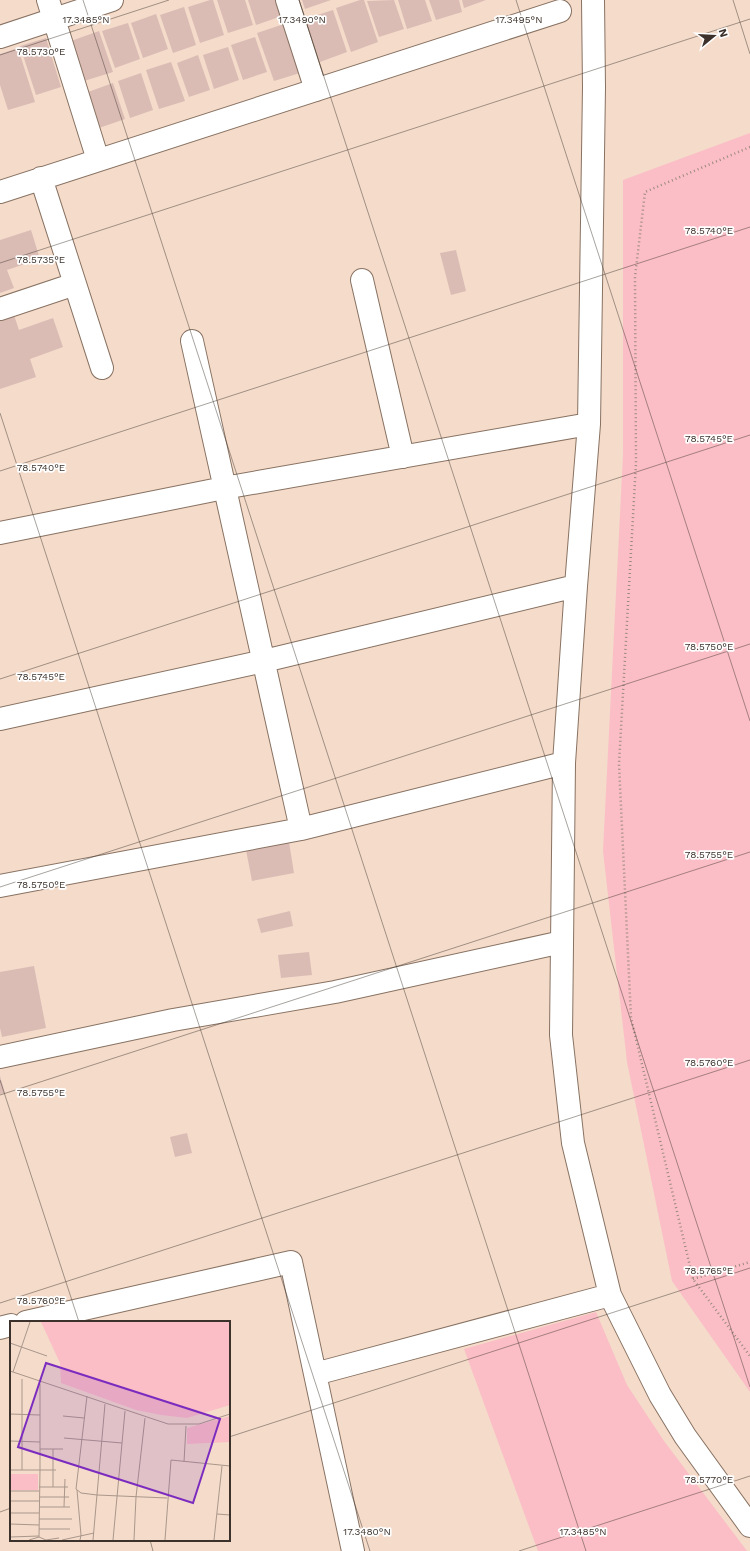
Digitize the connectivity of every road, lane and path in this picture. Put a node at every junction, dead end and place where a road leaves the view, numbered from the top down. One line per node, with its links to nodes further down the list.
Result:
1 (112, 0): 4 (street)
2 (287, 0): 7 (street)
3 (593, 0): 17 (street)
4 (51, 10): 6 (street); 9 (street)
5 (560, 11): 7 (street)
6 (0, 37)
7 (316, 90): 9 (street)
8 (750, 147): 30 (path)
9 (98, 160): 10 (street)
10 (41, 178): 11 (street); 13 (street)
11 (0, 192)
12 (362, 280): 18 (street)
13 (75, 284): 14 (street); 16 (street)
14 (0, 309)
15 (192, 341): 19 (street)
16 (102, 368)
17 (589, 424): 18 (street); 21 (street)
18 (403, 457): 19 (street)
19 (224, 488): 20 (street); 22 (street)
20 (0, 533)
21 (576, 586): 22 (street); 24 (street)
22 (264, 661): 23 (street); 25 (street)
23 (0, 719)
24 (564, 763): 25 (street); 27 (street)
25 (301, 829): 26 (street)
26 (0, 886)
27 (562, 942): 28 (street); 31 (street)
28 (0, 1057)
29 (750, 1262): 30 (path)
30 (693, 1279): 35 (path)
31 (610, 1295): 36 (street); 37 (street)
32 (30, 1321): 36 (street)
33 (10, 1325): 34 (street)
34 (0, 1328)
35 (750, 1356)
36 (315, 1374): 38 (street)
37 (750, 1526)
38 (353, 1551)

